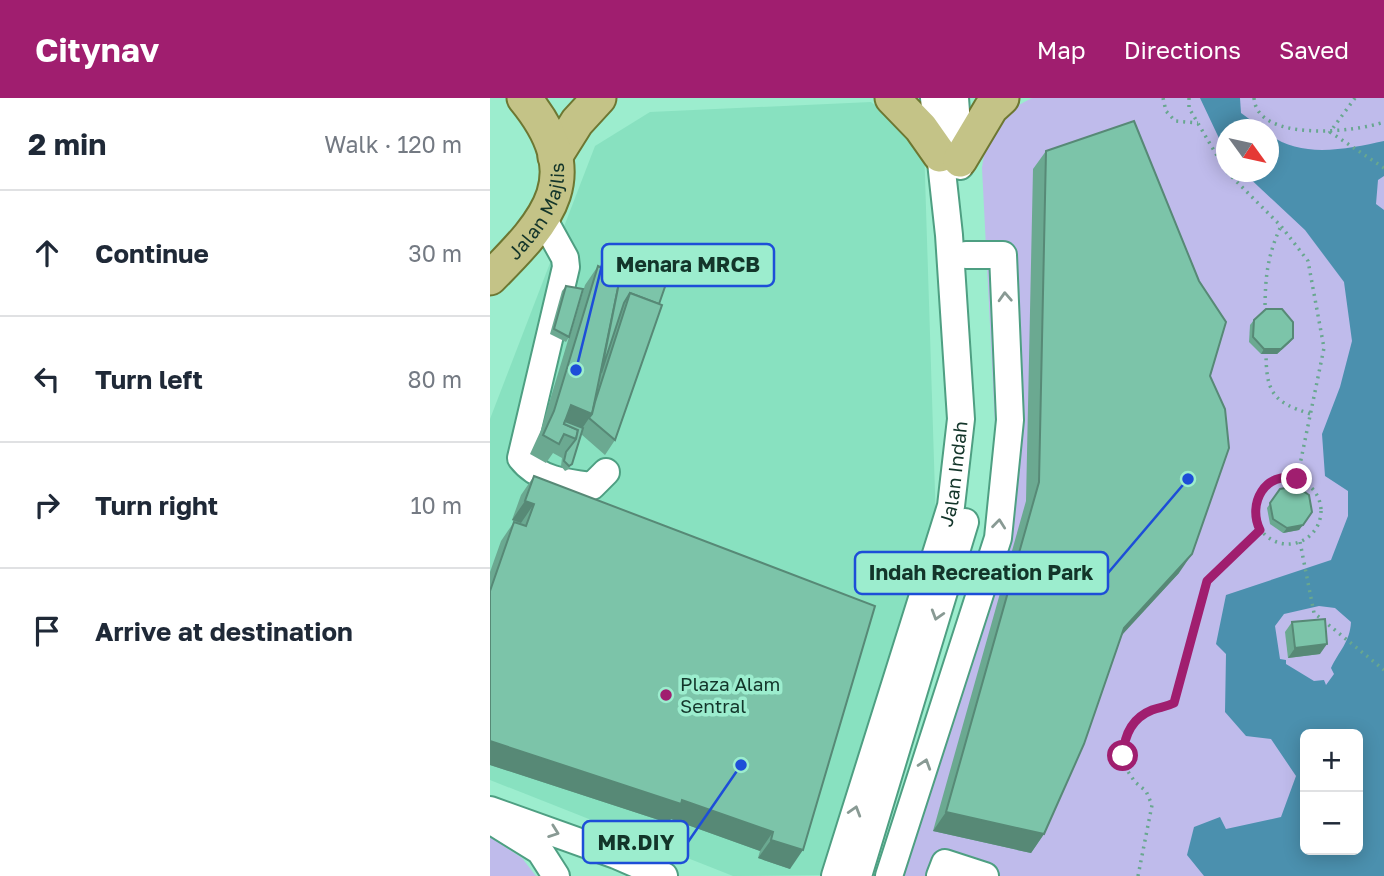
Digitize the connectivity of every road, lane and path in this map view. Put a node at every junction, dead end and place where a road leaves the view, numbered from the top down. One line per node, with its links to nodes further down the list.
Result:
1 (524, 98): 15 (main road, Jalan Majlis)
2 (599, 98): 15 (main road)
3 (892, 98): 16 (main road)
4 (934, 98): 16 (street, Jalan Indah)
5 (955, 98): 16 (street, Jalan Indah)
6 (1002, 98): 16 (main road)
7 (1163, 98): 12 (path)
8 (1189, 98): 12 (path)
9 (1254, 98): 13 (path)
10 (1355, 98): 13 (path)
11 (1384, 122): 13 (path)
12 (1198, 123): 14 (path)
13 (1330, 132): 17 (path)
14 (1216, 153)
15 (555, 157): 19 (main road, Jalan Majlis)
16 (950, 158): 21 (street, Jalan Indah); 35 (street, Jalan Indah, one-way to 16)
17 (1384, 168)
18 (1238, 182): 20 (path)
19 (544, 220): 22 (main road, Jalan Majlis); 26 (street)
20 (1281, 226): 23 (path); 25 (path)
21 (966, 255): 36 (street, Jalan Indah, one-way to 36); 37 (street, one-way to 21)
22 (490, 278)
23 (1265, 323)
24 (1266, 348): 25 (path)
25 (1311, 414): 27 (path)
26 (606, 472)
27 (1297, 479): 28 (path); 29 (path)
28 (1260, 530): 29 (path); 40 (path)
29 (1300, 542): 30 (path)
30 (1384, 670)
31 (490, 810): 34 (street, one-way to 34)
32 (490, 820): 33 (street)
33 (556, 876)
34 (664, 876)
35 (835, 876)
36 (858, 876)
37 (889, 876)
38 (940, 876): 39 (street)
39 (985, 876)
40 (1138, 876)

